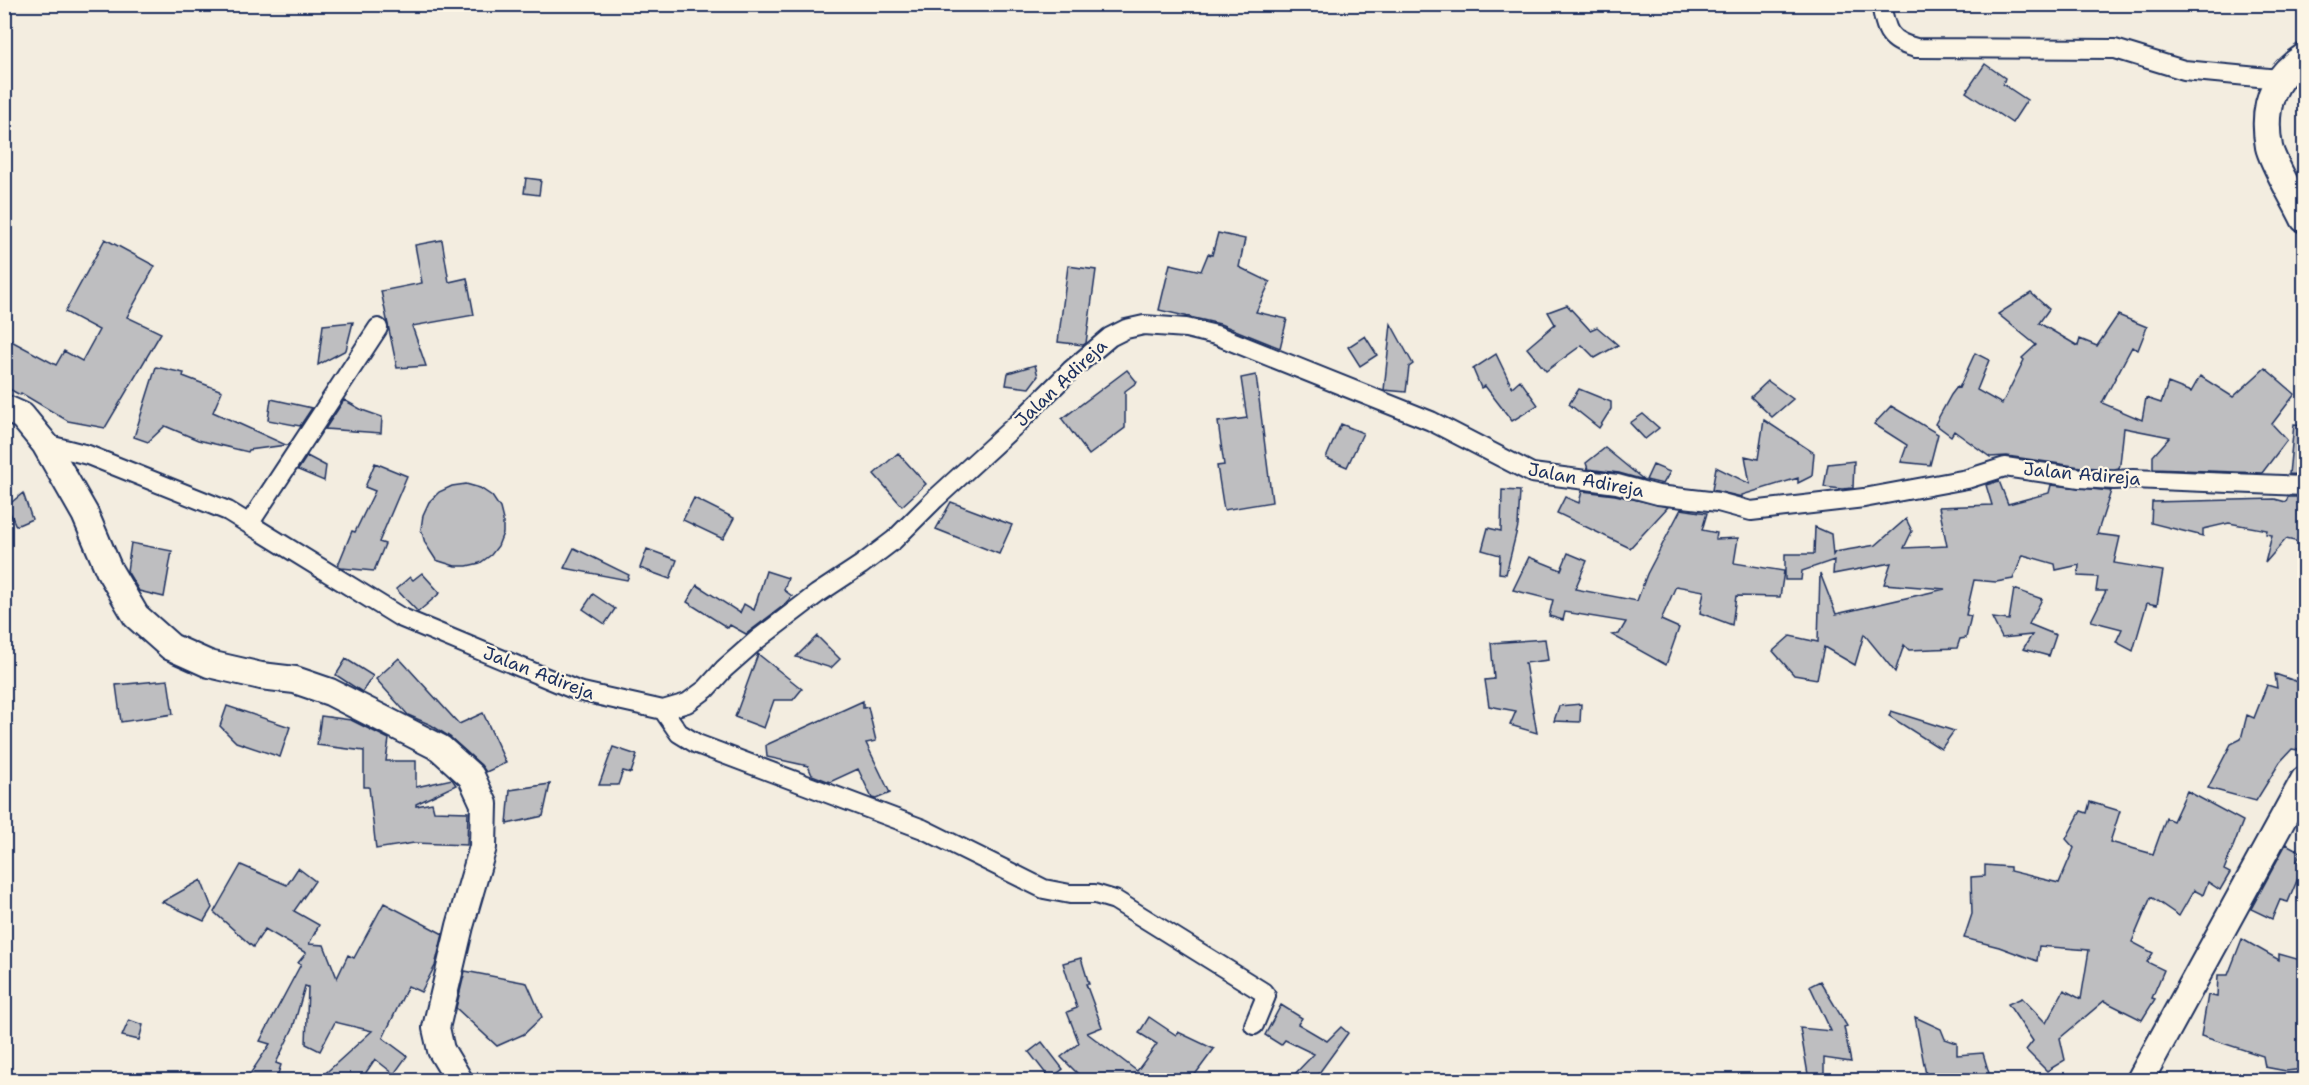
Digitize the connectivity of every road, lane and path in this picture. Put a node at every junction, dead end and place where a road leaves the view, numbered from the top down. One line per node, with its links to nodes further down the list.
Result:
1 (1881, 4): 3 (street)
2 (2304, 57): 3 (street)
3 (2279, 80): 4 (street)
4 (2304, 219)
5 (378, 328): 9 (street)
6 (4, 408): 7 (street)
7 (45, 444): 9 (street, Jalan Adireja); 13 (street)
8 (2304, 486): 10 (street, Jalan Adireja)
9 (249, 524): 10 (street, Jalan Adireja)
10 (663, 710): 12 (street)
11 (2304, 780): 14 (street)
12 (1254, 1025)
13 (459, 1080)
14 (2140, 1080)

